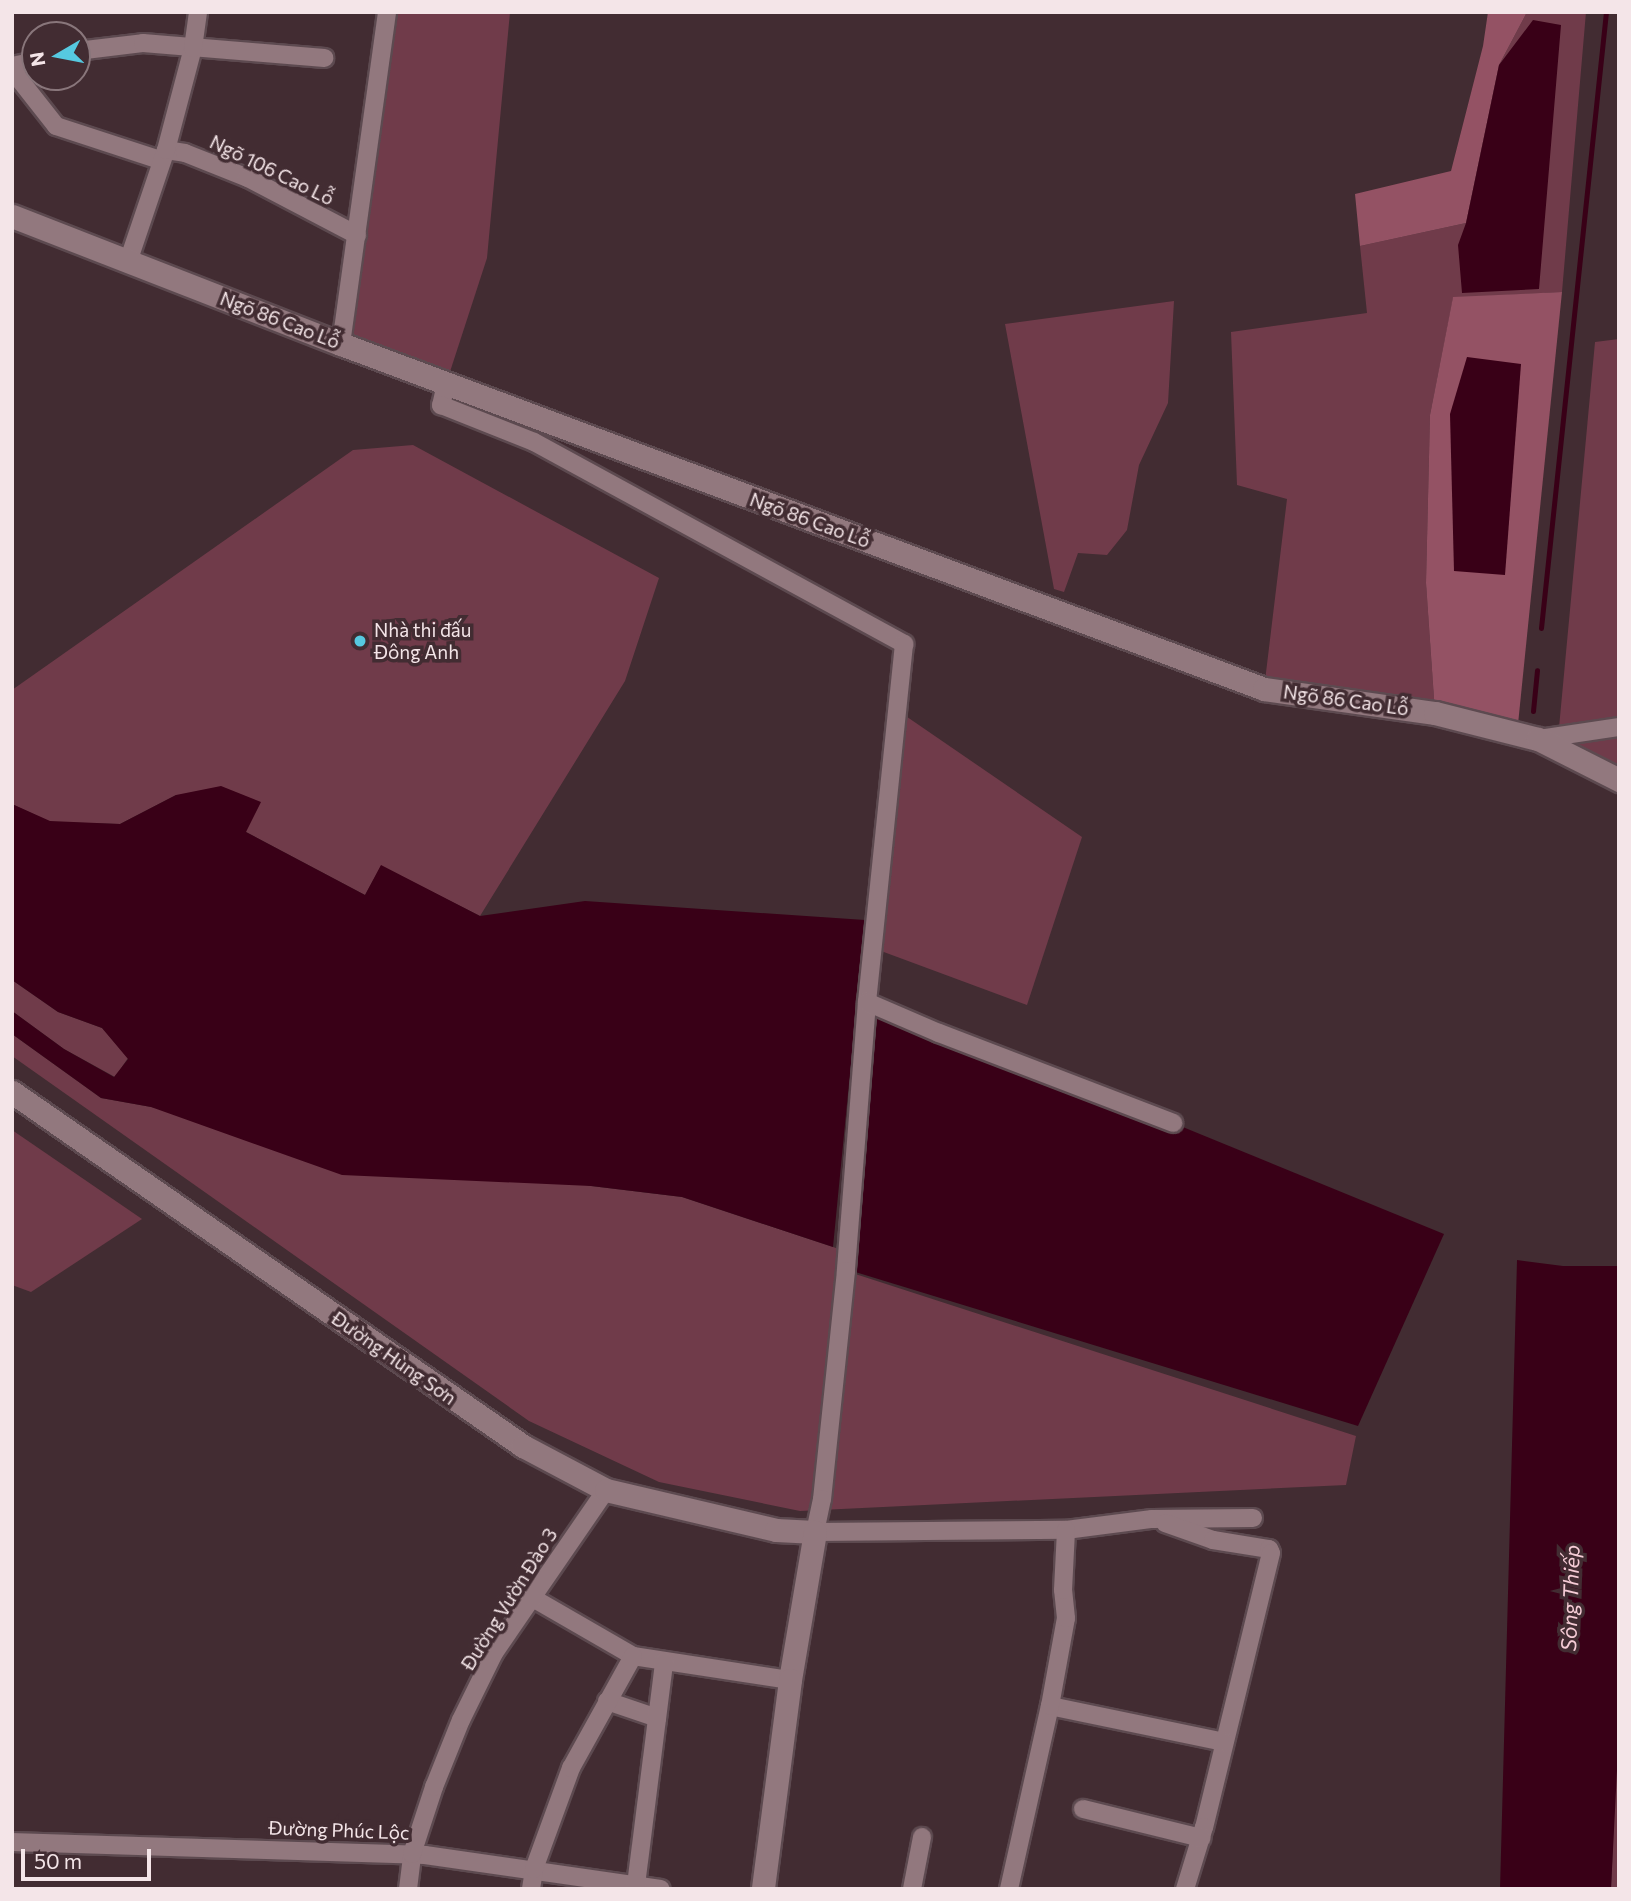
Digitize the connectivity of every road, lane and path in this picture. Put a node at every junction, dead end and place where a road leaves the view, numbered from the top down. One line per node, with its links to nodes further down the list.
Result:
1 (198, 12): 3 (street)
2 (387, 12): 9 (street)
3 (192, 48): 4 (street); 5 (street); 7 (street)
4 (91, 49)
5 (324, 58)
6 (12, 68): 7 (street, Ngõ 106 Cao Lỗ)
7 (163, 155): 9 (street, Ngõ 106 Cao Lỗ); 10 (street)
8 (12, 216): 10 (street, Ngõ 86 Cao Lỗ)
9 (357, 235): 11 (street)
10 (128, 262): 11 (street, Ngõ 86 Cao Lỗ)
11 (341, 344): 12 (street, Ngõ 86 Cao Lỗ)
12 (446, 383): 14 (street, Ngõ 86 Cao Lỗ); 16 (street)
13 (1619, 727): 14 (street)
14 (1538, 739): 15 (street, Ngõ 86 Cao Lỗ)
15 (1619, 780)
16 (867, 1002): 18 (street); 23 (street)
17 (12, 1092): 19 (street, Đường Hùng Sơn)
18 (1173, 1123)
19 (606, 1490): 23 (street, Đường Hùng Sơn); 24 (street, Đường Vườn Đào 3)
20 (1253, 1518): 21 (street)
21 (1152, 1519): 22 (street); 31 (street)
22 (1066, 1530): 23 (street); 29 (street)
23 (815, 1532): 27 (street)
24 (531, 1597): 25 (street); 36 (street, Đường Vườn Đào 3)
25 (632, 1656): 26 (street); 28 (street)
26 (664, 1662): 27 (street); 30 (street)
27 (790, 1680): 42 (street)
28 (607, 1702): 30 (street); 37 (street)
29 (1050, 1706): 31 (street); 44 (street)
30 (657, 1718): 38 (street)
31 (1224, 1742): 34 (street)
32 (1083, 1809): 34 (street)
33 (922, 1837): 43 (street)
34 (1201, 1838): 45 (street)
35 (12, 1842): 36 (street, Đường Phúc Lộc)
36 (412, 1854): 37 (street, Đường Phúc Lộc); 39 (street, Đường Vườn Đào 3)
37 (534, 1870): 38 (street, Đường Phúc Lộc); 40 (street)
38 (636, 1885): 41 (street, Đường Phúc Lộc)
39 (408, 1889)
40 (531, 1889)
41 (661, 1889)
42 (763, 1889)
43 (912, 1889)
44 (1009, 1889)
45 (1185, 1889)

